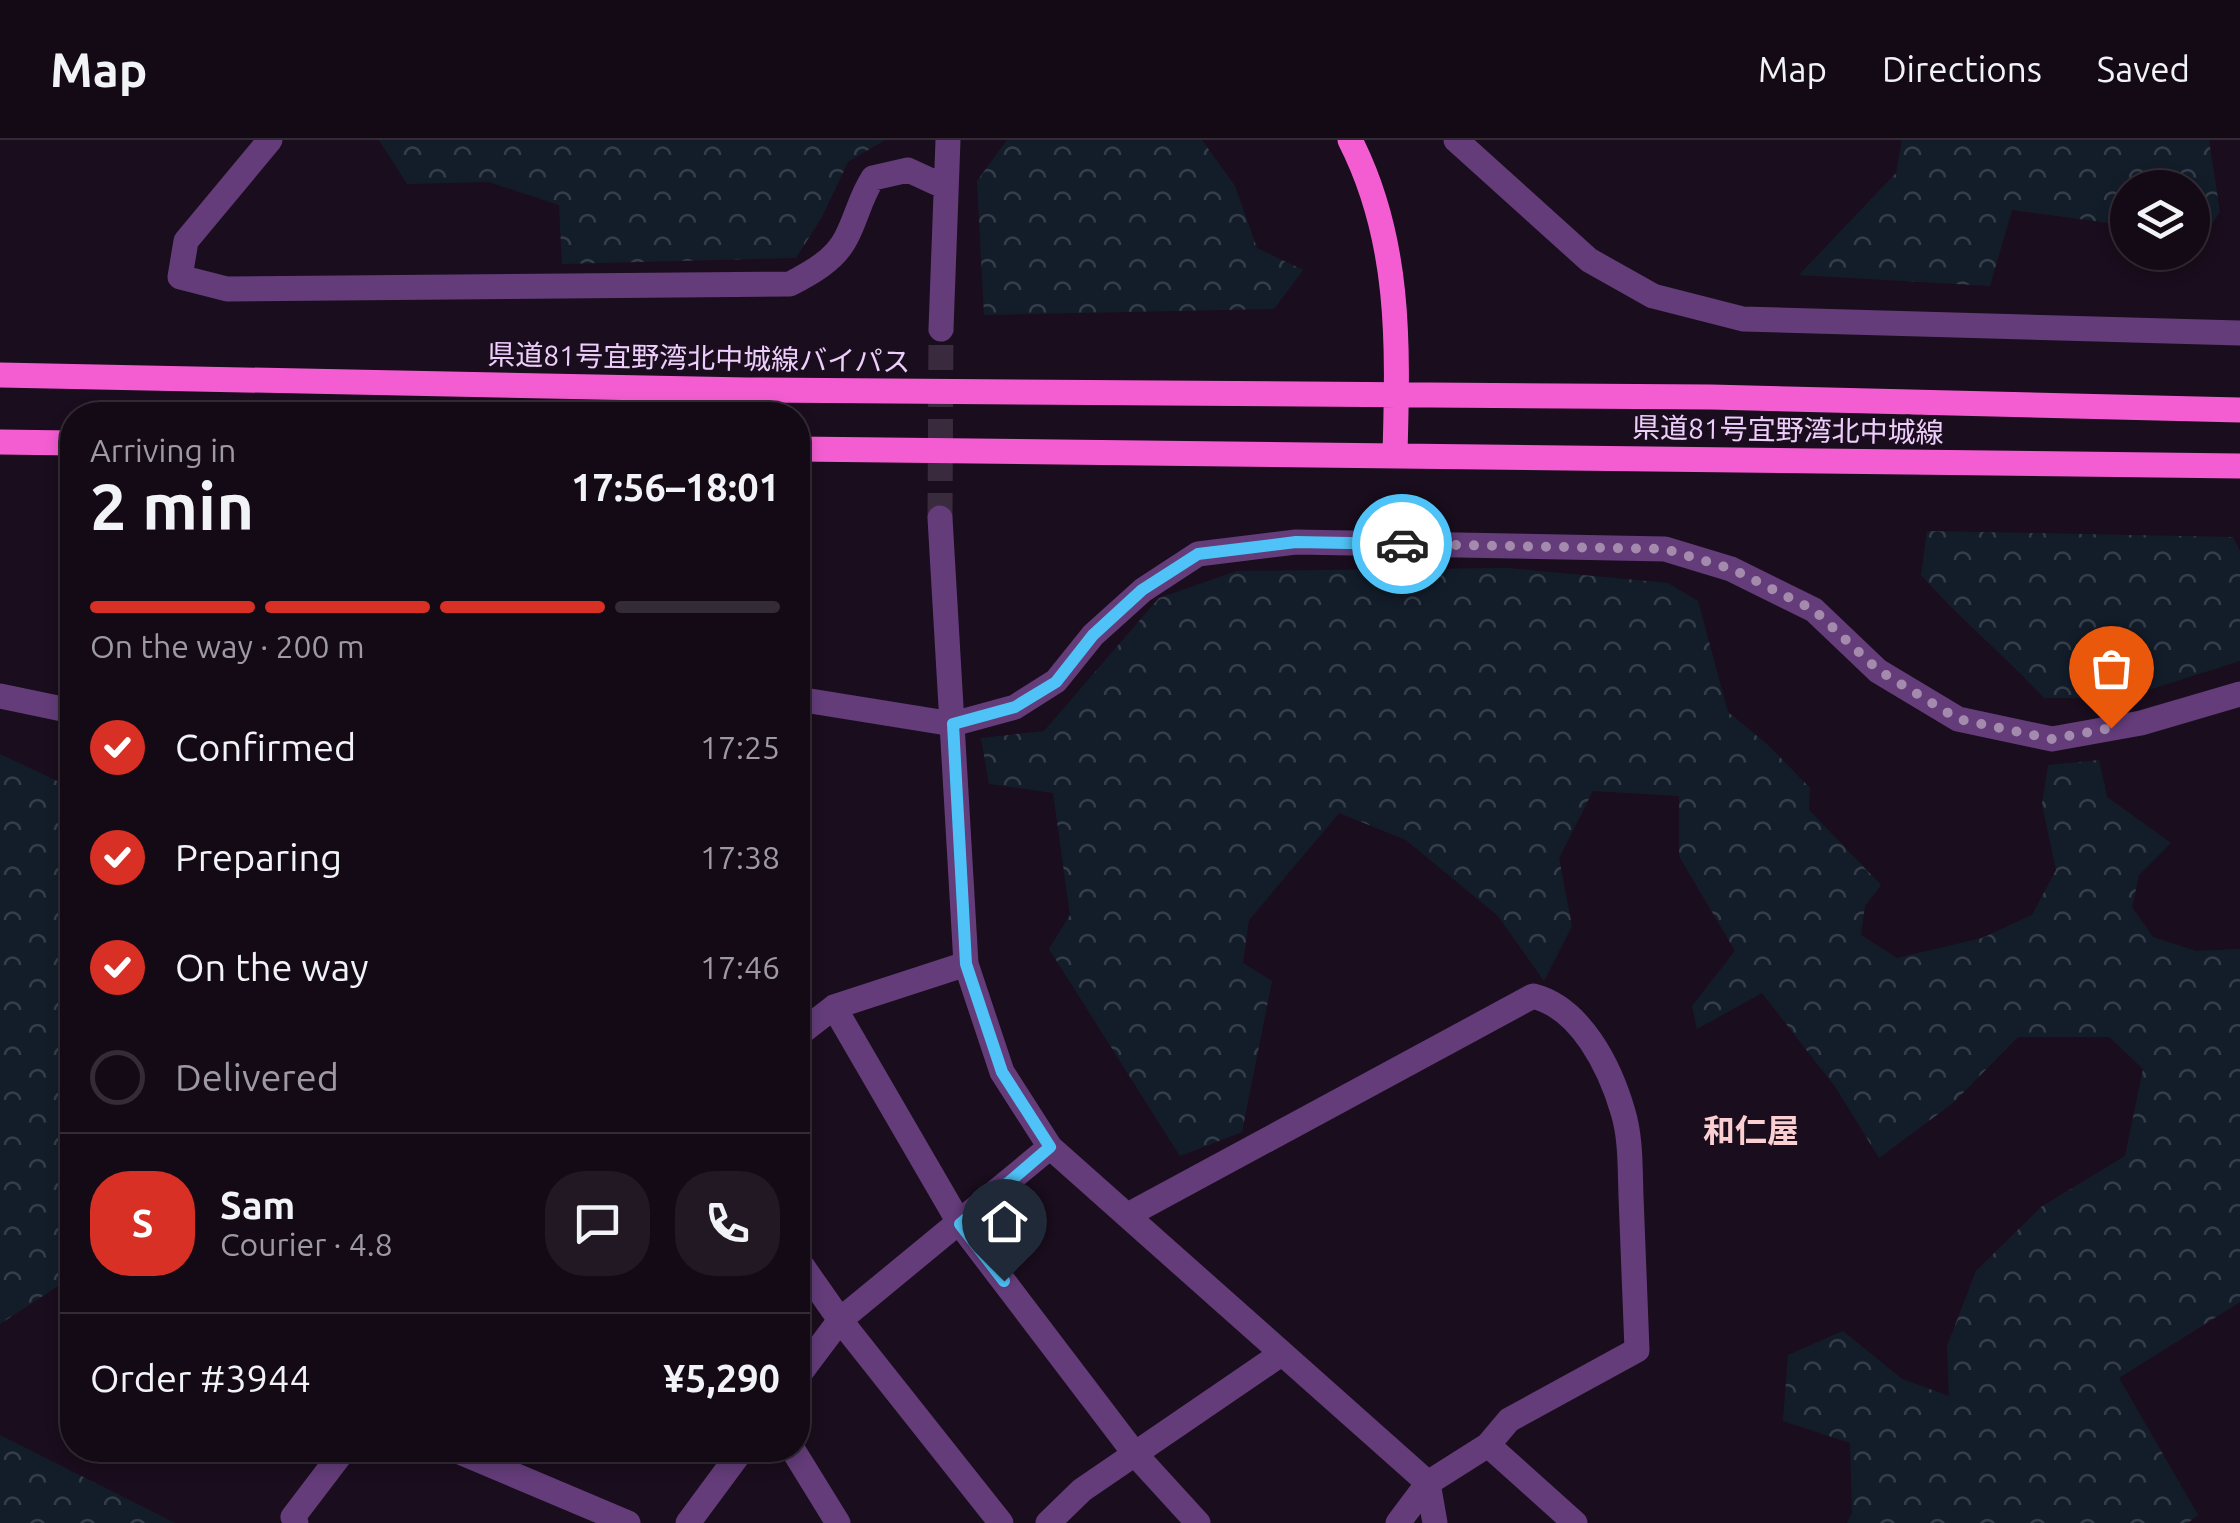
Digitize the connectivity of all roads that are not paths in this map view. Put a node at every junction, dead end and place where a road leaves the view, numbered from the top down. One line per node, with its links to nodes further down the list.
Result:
1 (948, 140): 5 (street)
2 (1350, 140): 9 (main road)
3 (1456, 140): 7 (street)
4 (265, 142): 5 (street)
5 (945, 187): 6 (street)
6 (940, 330)
7 (2240, 333)
8 (0, 375): 9 (main road, 県道81号宜野湾北中城線バイパス)
9 (1396, 395): 10 (main road, 県道81号宜野湾北中城線); 14 (main road)
10 (2240, 410)
11 (0, 442): 12 (main road)
12 (60, 443)
13 (810, 448): 14 (main road)
14 (1395, 454): 15 (main road, 県道81号宜野湾北中城線)
15 (2240, 466)
16 (940, 518): 21 (street)
17 (2240, 694): 21 (street)
18 (0, 696): 20 (street)
19 (810, 701): 21 (street)
20 (60, 708)
21 (953, 724): 22 (street)
22 (966, 964): 23 (street); 25 (street)
23 (834, 1008): 24 (street); 27 (street)
24 (810, 1026)
25 (1050, 1147): 26 (street); 27 (street)
26 (1128, 1216): 30 (street); 32 (street)
27 (960, 1224): 29 (street); 33 (street)
28 (810, 1277): 29 (street)
29 (840, 1320): 31 (street); 43 (street)
30 (1281, 1354): 33 (street); 38 (street)
31 (810, 1360)
32 (1488, 1444): 38 (street); 48 (street)
33 (1135, 1454): 44 (street); 45 (street)
34 (335, 1462): 39 (street)
35 (484, 1462): 40 (street)
36 (733, 1462): 41 (street)
37 (801, 1462): 42 (street)
38 (1428, 1484): 46 (street); 47 (street)
39 (296, 1523)
40 (628, 1523)
41 (688, 1523)
42 (838, 1523)
43 (1001, 1523)
44 (1048, 1523)
45 (1198, 1523)
46 (1398, 1523)
47 (1435, 1523)
48 (1575, 1523)

